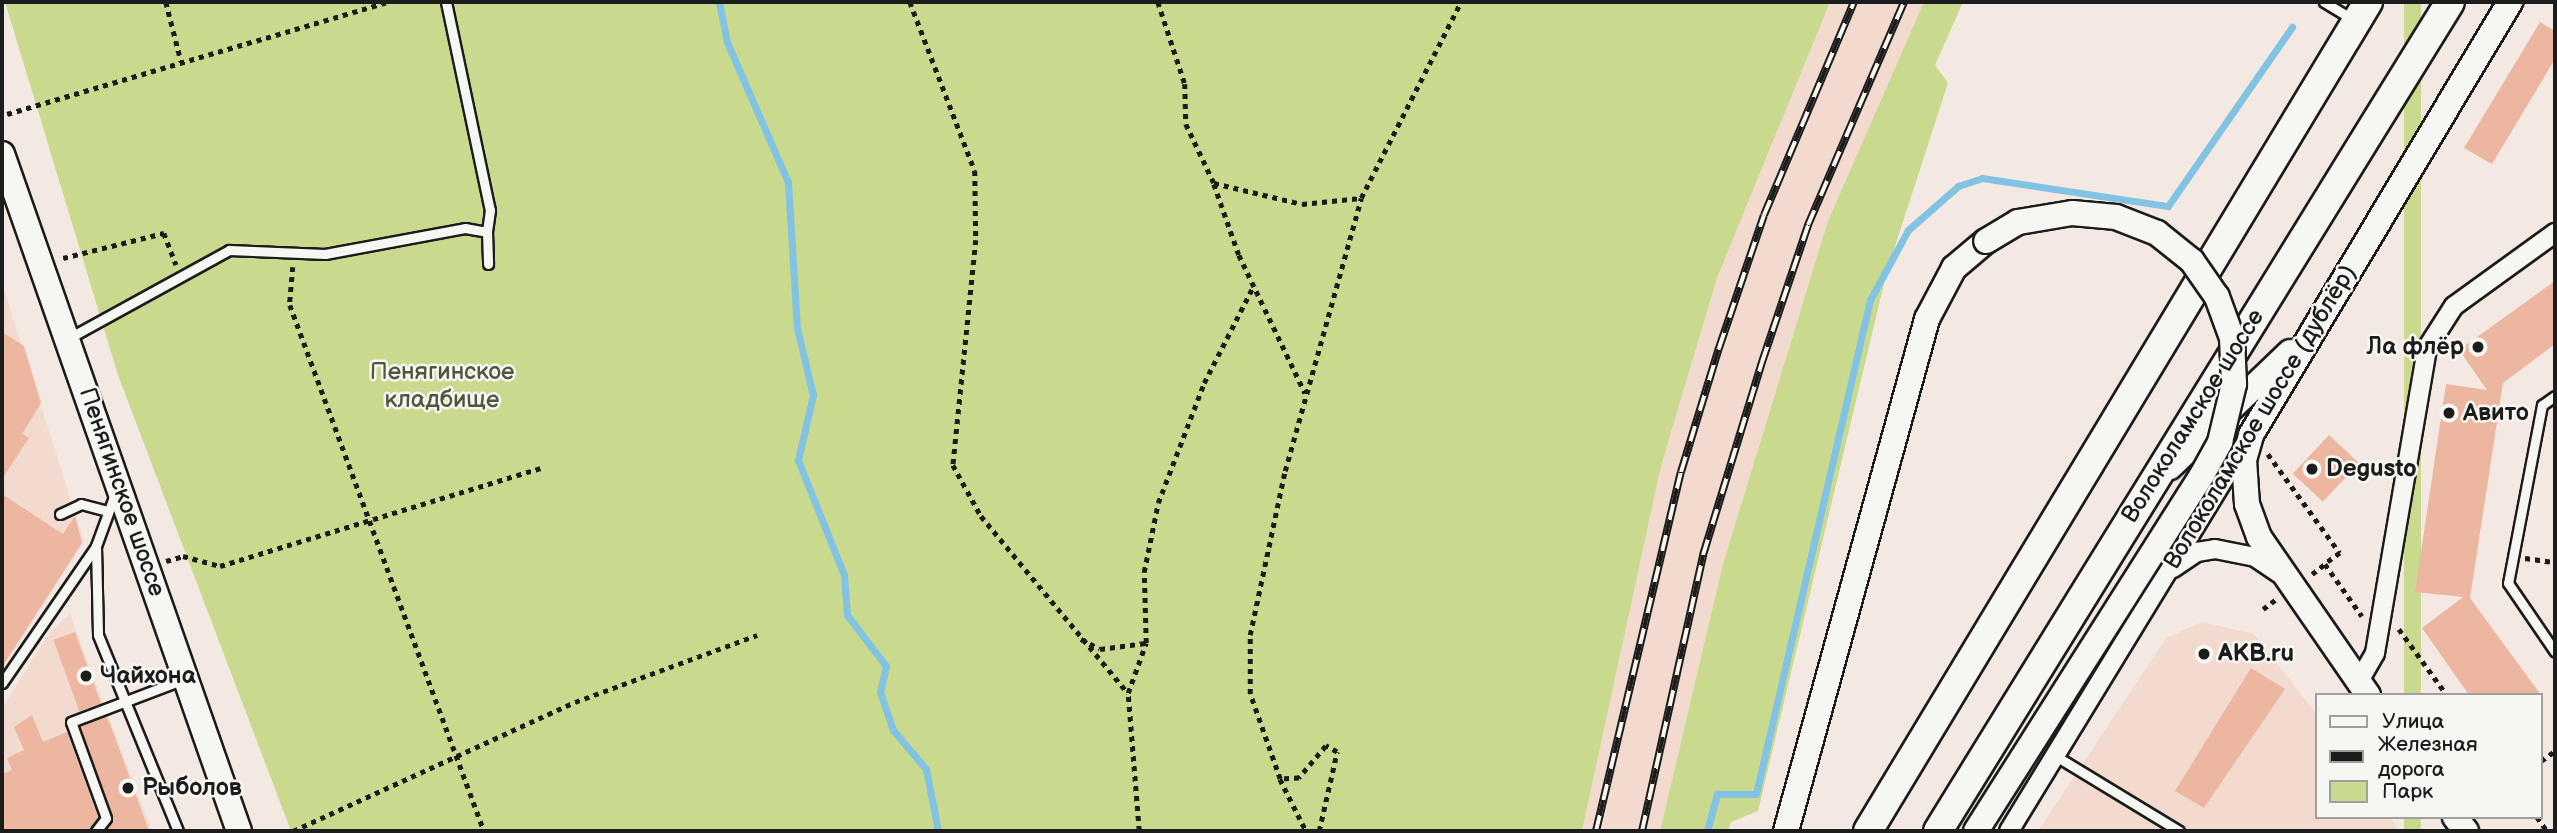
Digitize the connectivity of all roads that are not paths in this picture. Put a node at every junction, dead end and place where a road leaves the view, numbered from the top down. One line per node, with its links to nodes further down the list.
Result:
1 (446, 2): 7 (lane)
2 (2324, 2): 5 (lane)
3 (2450, 2): 15 (main road, Волоколамское шоссе)
4 (2510, 2): 10 (main road, Волоколамское шоссе (дублёр))
5 (2362, 12): 31 (main road)
6 (2, 154): 11 (main road, Пенягинское шоссе)
7 (487, 232): 9 (lane); 11 (lane)
8 (2555, 233): 24 (street)
9 (488, 264)
10 (2314, 330): 13 (main road, Волоколамское шоссе (дублёр)); 15 (main road)
11 (68, 339): 14 (main road, Пенягинское шоссе)
12 (2555, 396): 21 (lane)
13 (2257, 441): 19 (main road); 20 (street, Волоколамское шоссе (дублёр))
14 (120, 486): 16 (lane); 22 (main road, Пенягинское шоссе)
15 (2148, 488): 32 (main road, Волоколамское шоссе)
16 (104, 510): 17 (lane); 18 (lane)
17 (60, 514)
18 (96, 546): 23 (lane); 25 (lane)
19 (2279, 573): 20 (street); 24 (main road)
20 (2166, 575): 26 (street, Волоколамское шоссе (дублёр))
21 (2555, 652)
22 (186, 678): 25 (lane); 29 (main road, Пенягинское шоссе)
23 (2, 683)
24 (2363, 688)
25 (126, 702): 27 (lane); 28 (lane)
26 (2054, 755): 34 (street, Волоколамское шоссе (дублёр)); 35 (lane)
27 (96, 831)
28 (178, 831)
29 (239, 831)
30 (1786, 831): 33 (main road, bridge)
31 (1868, 831)
32 (1938, 831)
33 (1976, 831)
34 (2009, 831)
35 (2179, 831)

